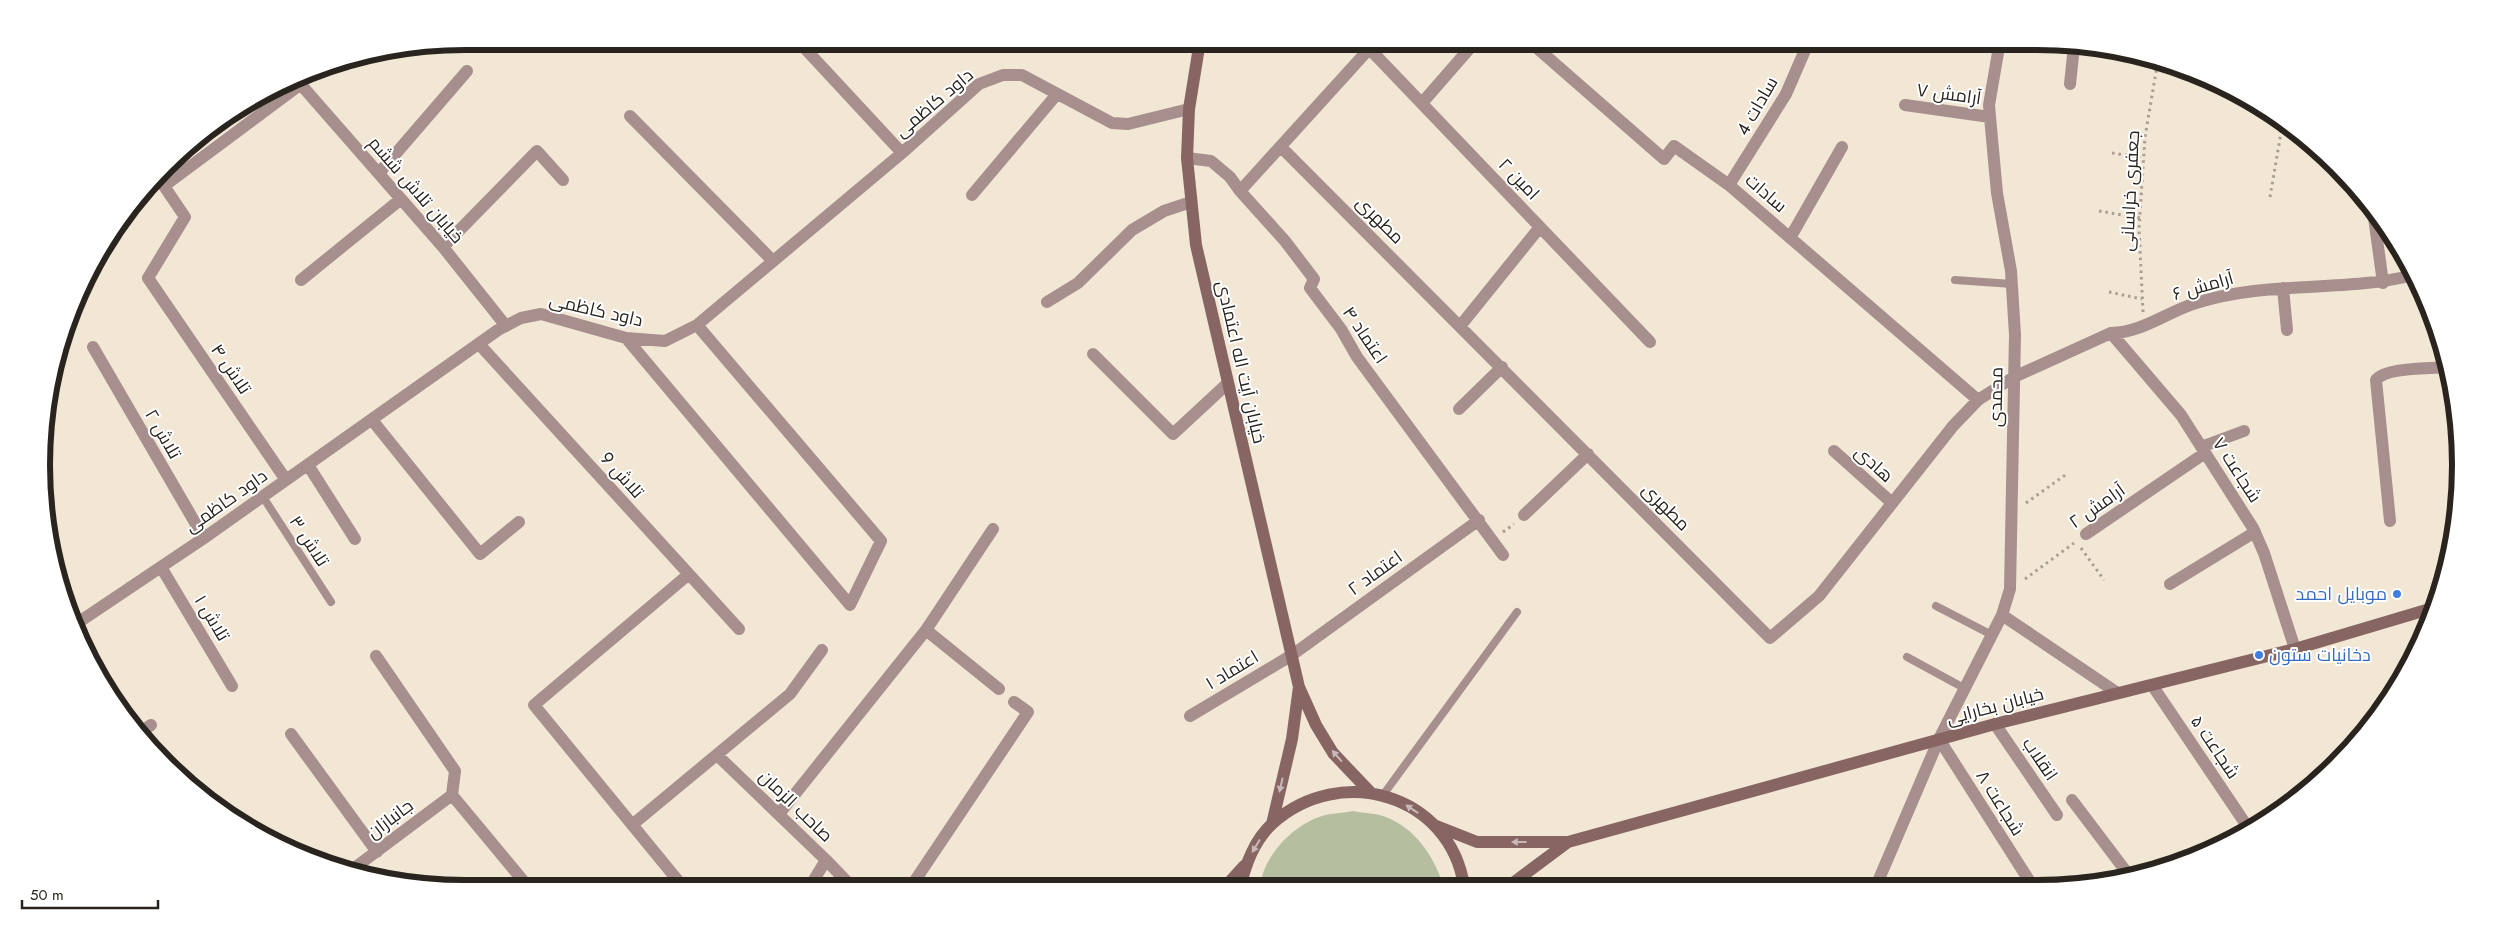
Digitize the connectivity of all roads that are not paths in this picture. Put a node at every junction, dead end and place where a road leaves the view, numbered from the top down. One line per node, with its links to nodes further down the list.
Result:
1 (806, 50): 22 (street)
2 (1200, 50): 17 (main road, خیابان آیت اله اعتمادی)
3 (1361, 50): 20 (street)
4 (1370, 50): 15 (street, امین ۲)
5 (1468, 50): 15 (street)
6 (1539, 50): 26 (street, سادات)
7 (1805, 50): 26 (street, سادات 4)
8 (1999, 50): 19 (street, محمدی)
9 (2073, 52): 12 (street)
10 (467, 71): 24 (street)
11 (302, 84): 24 (street, خیابان تلاش ششم)
12 (2070, 84)
13 (287, 90): 65 (street, تلاش ۴)
14 (1057, 94): 17 (street, داود کاظمی); 22 (street, داود کاظمی); 28 (street)
15 (1422, 102): 32 (street, امین ۲)
16 (1905, 105): 19 (street, آرامش ۷)
17 (1189, 109): 23 (main road, خیابان آیت اله اعتمادی)
18 (630, 116): 35 (street)
19 (1990, 117): 40 (street, محمدی)
20 (1281, 147): 27 (street); 44 (street, مطهری)
21 (1842, 147): 33 (street)
22 (902, 153): 35 (street, داود کاظمی)
23 (1187, 158): 27 (street, اعتماد ۴); 30 (main road, خیابان آیت اله اعتمادی)
24 (379, 174): 29 (street, خیابان تلاش ششم)
25 (563, 180): 34 (street)
26 (1729, 185): 33 (street, سادات)
27 (1240, 191): 69 (street, اعتماد ۴)
28 (972, 195)
29 (401, 199): 34 (street, خیابان تلاش ششم); 37 (street)
30 (1191, 202): 42 (street); 56 (main road, خیابان آیت اله اعتمادی)
31 (2375, 224): 39 (street)
32 (1540, 227): 44 (street); 49 (street, امین ۲)
33 (1790, 238): 57 (street, سادات)
34 (443, 247): 45 (street, خیابان تلاش ششم)
35 (773, 261): 43 (street, داود کاظمی)
36 (2407, 277): 39 (street, آرامش ۶)
37 (301, 280)
38 (1954, 280): 40 (lane)
39 (2383, 283): 41 (street, آرامش ۶)
40 (2012, 284): 55 (street, محمدی)
41 (2283, 288): 46 (street); 47 (street, آرامش ۶)
42 (1047, 302)
43 (697, 324): 48 (street, داود کاظمی); 48 (street)
44 (1461, 325): 53 (street, مطهری)
45 (506, 326): 48 (street, داود کاظمی); 50 (street, داود کاظمی)
46 (2287, 330)
47 (2111, 332): 55 (street, آرامش ۶); 61 (street, شجاعت ۷)
48 (626, 338)
49 (1650, 342)
50 (479, 344): 59 (street, داود کاظمی); 79 (street, تلاش 9)
51 (93, 347): 74 (street, تلاش ۲)
52 (1093, 354): 56 (street)
53 (1502, 367): 58 (street); 63 (street, مطهری)
54 (2440, 368): 70 (street)
55 (2014, 377): 57 (street, مطهری); 85 (street, محمدی)
56 (1228, 382): 92 (main road, خیابان آیت اله اعتمادی)
57 (1978, 400): 67 (street, مطهری)
58 (1459, 409)
59 (372, 420): 64 (street, داود کاظمی); 71 (street)
60 (2244, 431): 61 (street, آرامش ۲)
61 (2203, 450): 73 (street, شجاعت ۷); 75 (street, آرامش ۲)
62 (1834, 451): 67 (street, هادی)
63 (1588, 454): 67 (street, مطهری); 68 (street)
64 (308, 465): 65 (street, داود کاظمی); 76 (street)
65 (286, 480): 66 (street, داود کاظمی)
66 (263, 497): 74 (street, داود کاظمی); 81 (lane, تلاش ۳)
67 (1891, 502)
68 (1524, 515)
69 (1479, 520): 77 (street, اعتماد ۴); 92 (street, اعتماد ۲)
70 (2390, 521)
71 (519, 522)
72 (993, 529): 88 (street)
73 (2255, 532): 80 (street); 90 (street, شجاعت ۷)
74 (204, 538): 78 (street, داود کاظمی)
75 (2081, 538)
76 (355, 539)
77 (1503, 555)
78 (161, 567): 86 (street, داود کاظمی); 96 (street, تلاش ۱)
79 (689, 574): 87 (street, تلاش 9); 115 (street)
80 (2170, 584)
81 (331, 602)
82 (1936, 606): 89 (lane)
83 (2425, 610): 90 (main road, خیابان بخارایی)
84 (1517, 612): 107 (lane)
85 (2002, 615): 89 (street, محمدی); 100 (street)
86 (81, 621)
87 (739, 629)
88 (926, 630): 99 (street); 110 (street)
89 (1992, 635): 98 (street, محمدی)
90 (2295, 649): 95 (main road, خیابان بخارایی)
91 (822, 650): 106 (street)
92 (1292, 655): 97 (main road, خیابان آیت اله اعتمادی); 102 (street, اعتماد ۱)
93 (376, 656): 108 (street)
94 (1906, 657): 98 (lane)
95 (2152, 685): 100 (main road, خیابان بخارایی); 112 (street, شجاعت ۵)
96 (232, 686)
97 (1299, 686): 107 (main road, one-way to 97); 113 (main road, one-way to 113)
98 (1964, 688): 105 (street, محمدی)
99 (999, 689)
100 (2116, 692): 103 (main road, خیابان بخارایی)
101 (1014, 702): 126 (street)
102 (1190, 716)
103 (1995, 724): 105 (main road, خیابان بخارایی); 111 (street, انقلاب)
104 (291, 734): 117 (street)
105 (1939, 739): 116 (main road, خیابان بخارایی); 131 (street, محمدی); 132 (street, شجاعت ۸)
106 (717, 755): 110 (street, صاحب الزمان); 115 (street)
107 (1377, 793): 113 (main road); 114 (main road, one-way to 107)
108 (452, 795): 117 (street, جانبازان); 122 (street)
109 (2072, 800): 121 (street)
110 (779, 814): 118 (street, صاحب الزمان)
111 (2057, 815)
112 (2245, 823)
113 (1272, 824): 119 (main road, one-way to 119)
114 (1434, 824): 116 (main road, خیابان بخارایی, one-way to 114); 129 (main road)
115 (632, 825): 123 (street)
116 (1568, 842): 130 (main road, خیابان بخارایی)
117 (376, 852): 120 (street, جانبازان)
118 (826, 860): 124 (street, صاحب الزمان); 125 (street)
119 (1246, 864): 127 (main road); 128 (main road)
120 (358, 866)
121 (2125, 870)
122 (521, 880)
123 (677, 880)
124 (814, 880)
125 (845, 880)
126 (915, 880)
127 (1231, 880)
128 (1242, 880)
129 (1463, 880)
130 (1517, 880)
131 (1879, 880)
132 (2029, 880)

